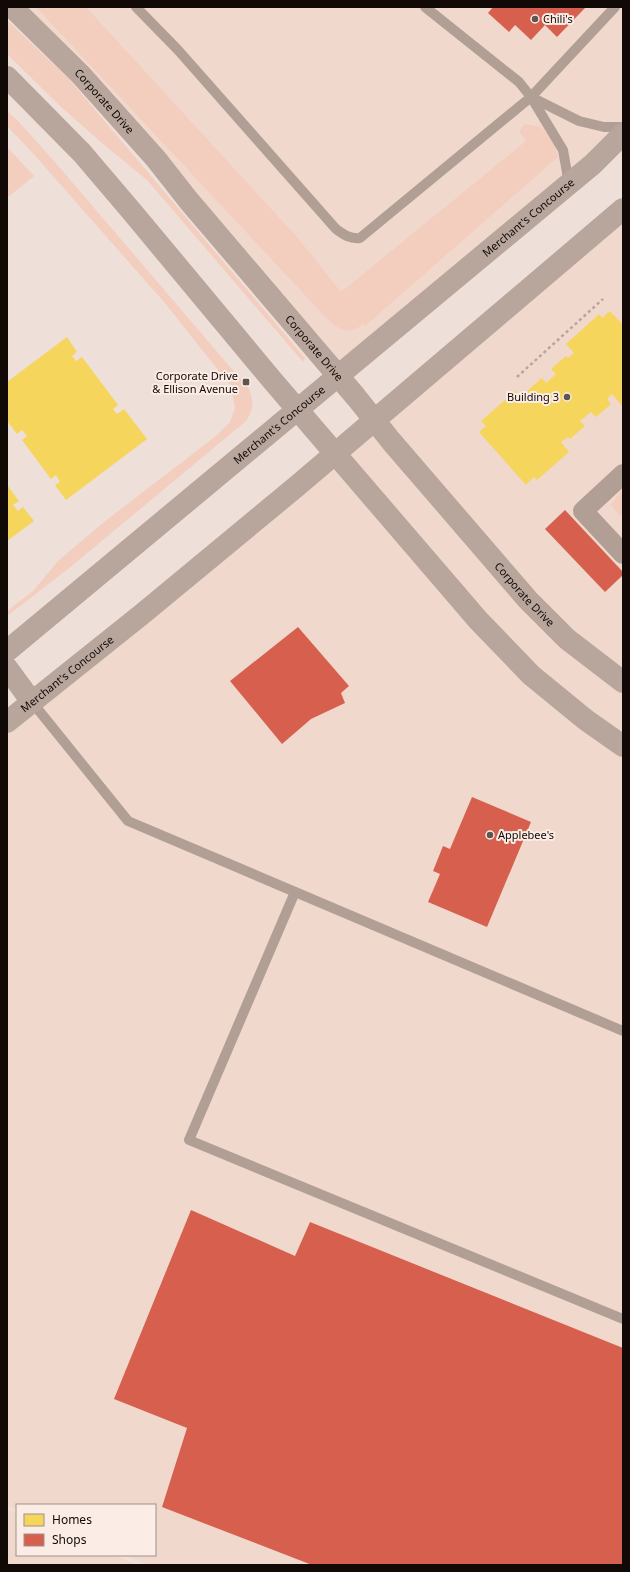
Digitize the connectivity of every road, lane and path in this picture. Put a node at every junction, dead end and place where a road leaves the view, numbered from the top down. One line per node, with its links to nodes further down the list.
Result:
1 (12, 7): 12 (main road, Corporate Drive)
2 (136, 7): 6 (lane)
3 (425, 7): 6 (lane)
4 (615, 7): 6 (lane)
5 (7, 77): 14 (main road)
6 (531, 96): 7 (lane); 9 (lane)
7 (623, 127)
8 (623, 134): 9 (main road, Merchant's Concourse)
9 (569, 184): 12 (main road, Merchant's Concourse)
10 (623, 209): 15 (main road, Merchant's Concourse)
11 (603, 299): 13 (path)
12 (338, 376): 14 (main road, Merchant's Concourse); 15 (main road, Corporate Drive)
13 (517, 377)
14 (298, 410): 16 (main road); 19 (main road, Merchant's Concourse)
15 (374, 419): 16 (main road, Merchant's Concourse); 21 (main road, Corporate Drive)
16 (335, 453): 22 (main road, Merchant's Concourse); 24 (main road)
17 (623, 474): 18 (street)
18 (623, 554)
19 (7, 651)
20 (7, 668): 22 (main road)
21 (623, 682)
22 (32, 702): 23 (main road, Merchant's Concourse); 25 (lane)
23 (7, 722)
24 (623, 746)
25 (295, 892): 26 (lane); 27 (lane)
26 (623, 1031)
27 (623, 1319)

